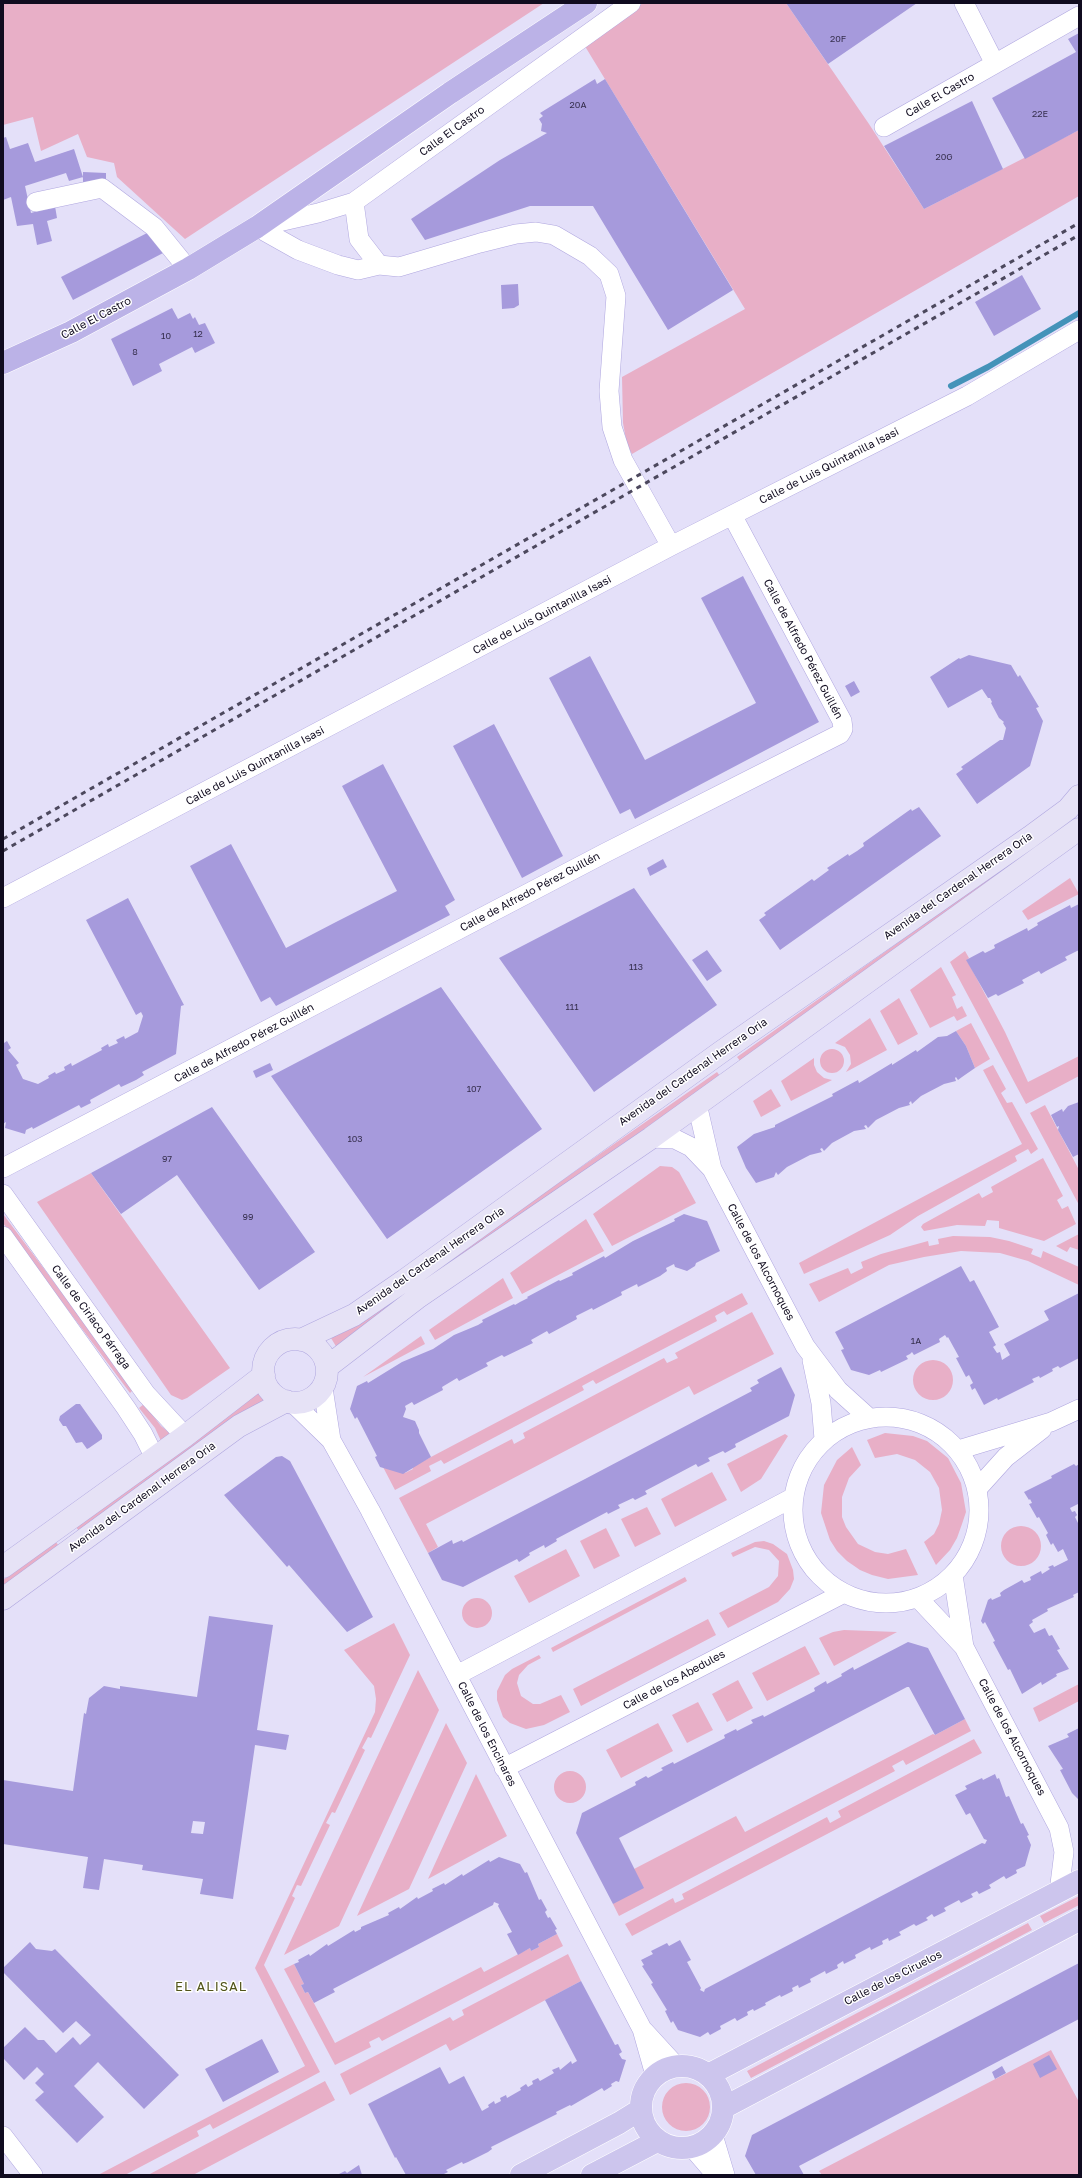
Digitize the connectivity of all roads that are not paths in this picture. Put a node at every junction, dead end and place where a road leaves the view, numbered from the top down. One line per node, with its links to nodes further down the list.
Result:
1 (586, 3): 9 (highway, Calle El Castro)
2 (631, 3): 8 (street, Calle El Castro)
3 (964, 3): 5 (street)
4 (1079, 16): 5 (street, Calle El Castro)
5 (995, 64): 6 (street, Calle El Castro)
6 (884, 127)
7 (36, 202): 11 (street)
8 (354, 202): 9 (street, Calle El Castro); 10 (street)
9 (257, 227): 10 (street); 11 (highway, Calle El Castro)
10 (378, 265): 15 (street)
11 (188, 269): 13 (highway, Calle El Castro)
12 (1079, 330): 14 (street, Calle de Luis Quintanilla Isasi)
13 (3, 363)
14 (732, 515): 15 (street, Calle de Luis Quintanilla Isasi); 23 (street, Calle de Alfredo Pérez Guillén)
15 (671, 546): 20 (street, Calle de Luis Quintanilla Isasi)
16 (1079, 796): 27 (main road, Avenida del Cardenal Herrera Oria)
17 (1079, 829): 19 (main road)
18 (1079, 836): 19 (street)
19 (1043, 856): 21 (main road)
20 (3, 898)
21 (696, 1104): 22 (main road); 24 (street, Calle de los Alcornoques)
22 (651, 1138): 24 (street, Calle de los Alcornoques); 29 (main road)
23 (3, 1167)
24 (712, 1168): 28 (street, Calle de los Alcornoques)
25 (3, 1194): 36 (street, Calle de Ciriaco Párraga)
26 (3, 1236): 40 (street)
27 (302, 1340): 29 (main road); 30 (main road, Avenida del Cardenal Herrera Oria)
28 (810, 1354): 34 (street, Calle de los Alcornoques); 38 (street, Calle de los Alcornoques)
29 (327, 1367): 31 (main road)
30 (264, 1375): 32 (main road); 36 (main road)
31 (322, 1388): 32 (main road, Avenida del Cardenal Herrera Oria); 37 (street, Calle de los Encinares)
32 (289, 1402): 37 (street, Calle de los Encinares); 47 (main road, Avenida del Cardenal Herrera Oria)
33 (1079, 1409): 35 (street)
34 (869, 1418): 38 (street); 39 (street)
35 (1052, 1422): 39 (street); 41 (street)
36 (185, 1436): 40 (main road)
37 (331, 1440): 49 (street, Calle de los Encinares)
38 (824, 1440): 42 (street)
39 (958, 1450): 41 (street)
40 (155, 1458): 43 (main road)
41 (978, 1488): 44 (street)
42 (794, 1497): 45 (street); 49 (street)
43 (3, 1567)
44 (953, 1575): 46 (street); 48 (street, Calle de los Alcornoques)
45 (844, 1593): 46 (street); 50 (street, Calle de los Abedules)
46 (918, 1598): 48 (street, Calle de los Alcornoques)
47 (3, 1599)
48 (964, 1647): 51 (street, Calle de los Alcornoques)
49 (457, 1675): 50 (street, Calle de los Encinares)
50 (504, 1768): 56 (street, Calle de los Encinares)
51 (1060, 1828): 52 (street, Calle de los Alcornoques); 54 (street, Calle de los Alcornoques)
52 (1079, 1847)
53 (1079, 1881): 54 (main road, Calle de los Ciruelos)
54 (1058, 1892): 59 (main road, Calle de los Ciruelos)
55 (1079, 1920): 60 (main road)
56 (642, 2029): 57 (street, Calle de los Encinares); 58 (street, Calle de los Encinares)
57 (676, 2066): 58 (main road); 59 (main road)
58 (655, 2075): 61 (main road)
59 (708, 2075): 60 (main road)
60 (723, 2108): 62 (main road)
61 (640, 2110): 64 (main road); 67 (main road)
62 (713, 2135): 65 (main road); 70 (street)
63 (3, 2136): 66 (street)
64 (657, 2141): 65 (main road); 68 (main road)
65 (692, 2148): 69 (street)
66 (33, 2175)
67 (521, 2175)
68 (592, 2175)
69 (716, 2175)
70 (725, 2175)

